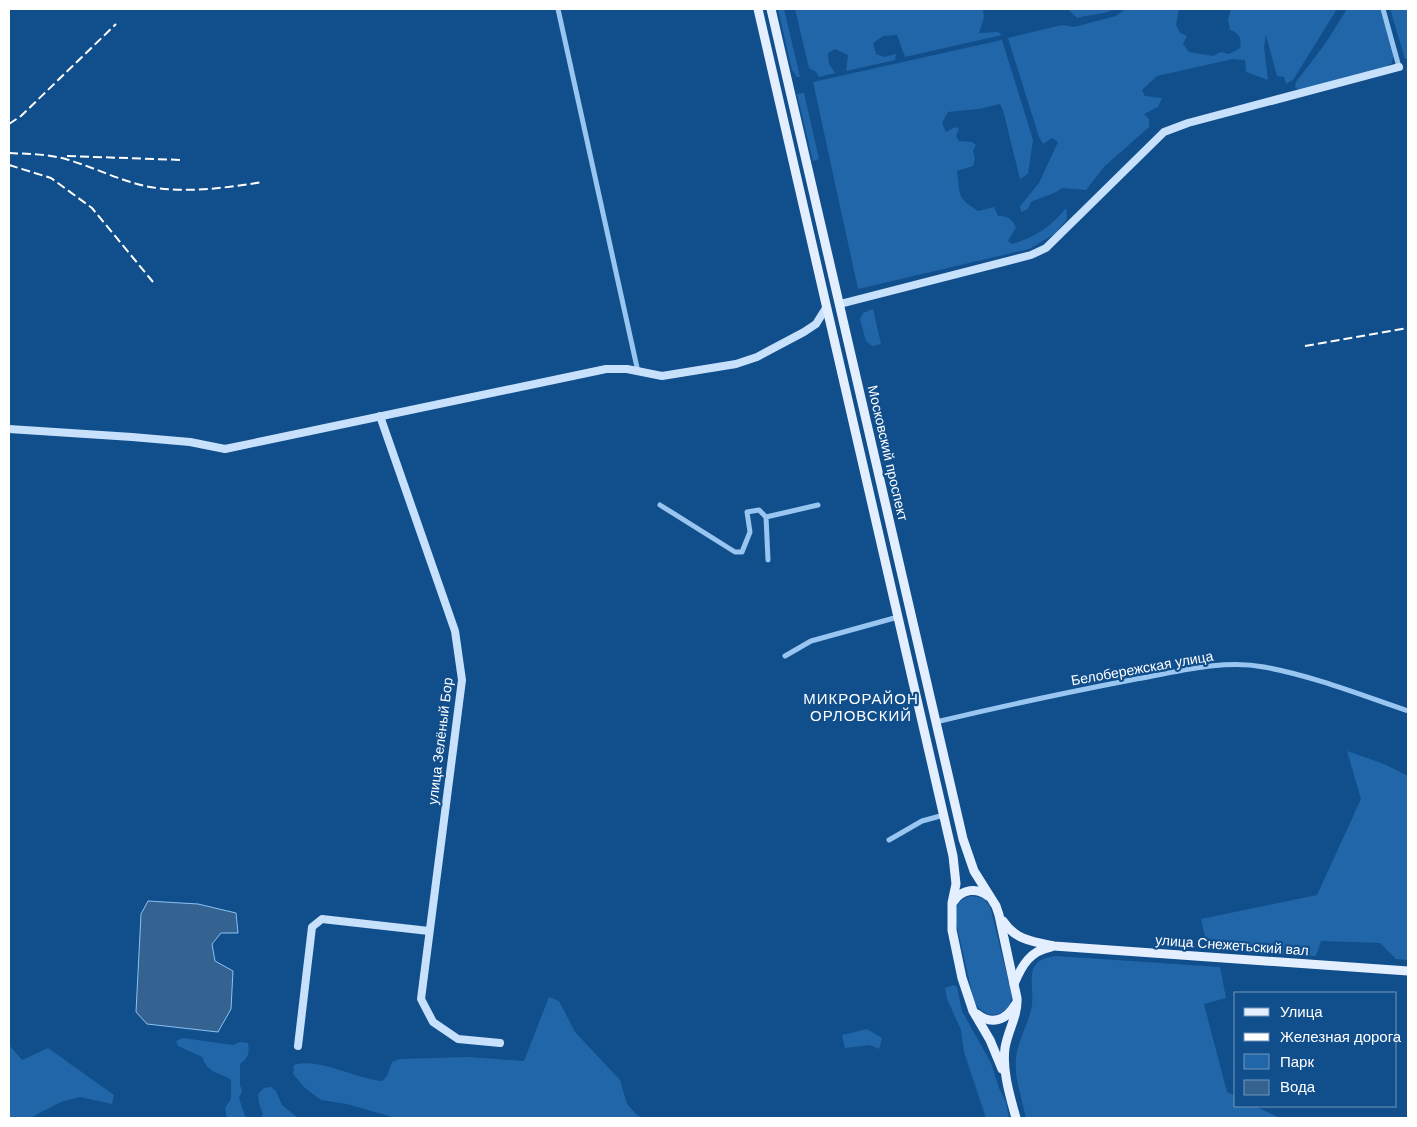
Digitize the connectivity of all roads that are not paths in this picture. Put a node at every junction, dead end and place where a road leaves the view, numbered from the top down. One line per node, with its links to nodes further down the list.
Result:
1 (558, 9): 8 (street)
2 (758, 9): 7 (main road, Московский проспект)
3 (771, 9): 6 (main road, Московский проспект)
4 (1383, 9): 5 (street)
5 (1399, 67): 6 (street)
6 (840, 304): 7 (main road); 18 (main road, Московский проспект)
7 (826, 308): 8 (street); 15 (main road, Московский проспект)
8 (638, 372): 9 (street)
9 (380, 416): 10 (street); 24 (street, улица Зелёный Бор)
10 (9, 429)
11 (660, 505): 13 (street)
12 (818, 505): 13 (street)
13 (766, 517): 14 (street)
14 (768, 560)
15 (898, 617): 16 (street); 19 (main road, Московский проспект)
16 (785, 656)
17 (1408, 711): 18 (street, Белобережская улица)
18 (936, 722): 21 (main road, Московский проспект)
19 (944, 815): 20 (street); 22 (main road, Московский проспект)
20 (890, 840)
21 (992, 899): 22 (main road); 23 (main road, Московский проспект)
22 (952, 903): 29 (main road, Московский проспект)
23 (999, 915): 25 (main road, улица Снежетьский вал); 27 (main road, Московский проспект)
24 (429, 931): 30 (street, улица Зелёный Бор); 31 (street)
25 (1054, 946): 26 (main road, улица Снежетьский вал); 27 (main road, улица Снежетьский вал)
26 (1408, 971)
27 (1014, 984): 28 (main road, Московский проспект)
28 (1017, 998): 29 (main road); 32 (main road)
29 (973, 1011): 32 (main road, Московский проспект)
30 (500, 1043)
31 (298, 1046)
32 (1007, 1081): 33 (main road)
33 (1016, 1118)

